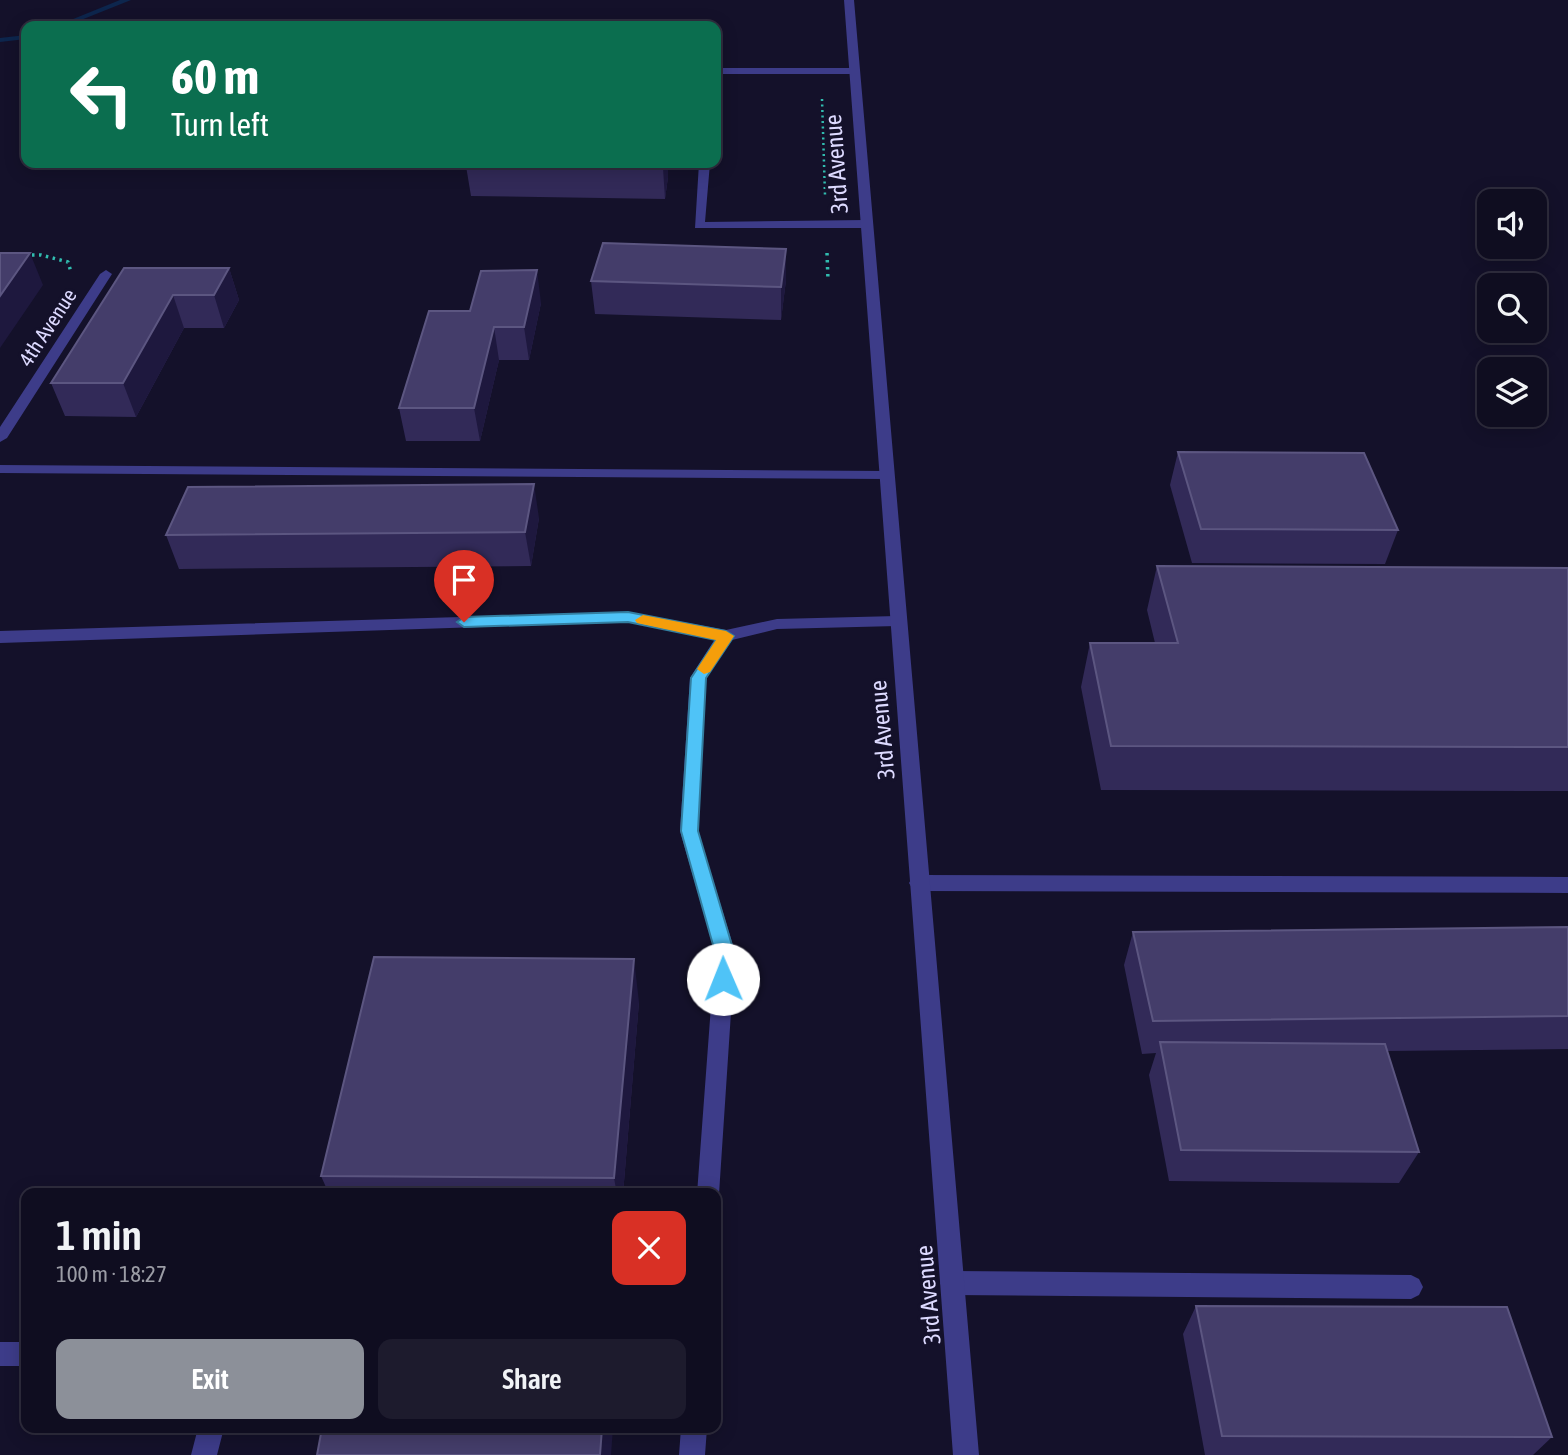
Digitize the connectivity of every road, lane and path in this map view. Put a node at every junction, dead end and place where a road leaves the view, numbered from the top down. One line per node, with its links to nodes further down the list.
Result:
1 (849, 0): 4 (street, 3rd Avenue)
2 (721, 71): 3 (street)
3 (821, 71): 4 (street); 7 (path)
4 (854, 71): 6 (street, 3rd Avenue)
5 (704, 168): 7 (street)
6 (865, 224): 7 (street); 14 (street, 3rd Avenue)
7 (826, 225): 11 (path)
8 (14, 255): 9 (path)
9 (41, 255)
10 (106, 274): 12 (street, 4th Avenue)
11 (828, 280)
12 (0, 438)
13 (0, 469): 14 (street)
14 (886, 475): 15 (street, 3rd Avenue)
15 (897, 621): 17 (street); 18 (street, 3rd Avenue)
16 (0, 636): 17 (street)
17 (726, 636): 20 (street)
18 (919, 883): 19 (street); 21 (street, 3rd Avenue)
19 (1568, 885)
20 (708, 1188)
21 (952, 1283): 22 (street); 29 (street, 3rd Avenue)
22 (1411, 1287)
23 (0, 1354): 24 (street)
24 (21, 1354)
25 (210, 1433): 27 (street)
26 (694, 1433): 28 (street)
27 (204, 1455)
28 (692, 1455)
29 (966, 1455)

